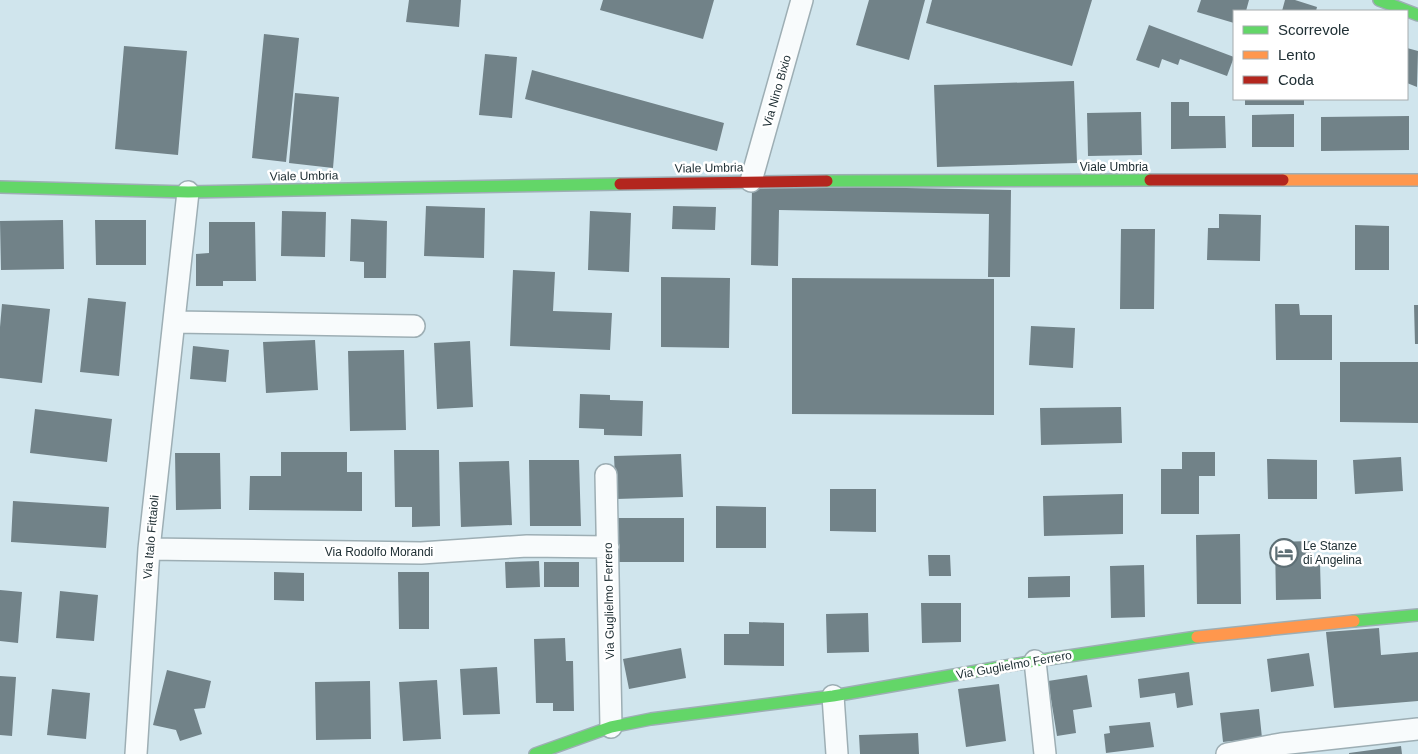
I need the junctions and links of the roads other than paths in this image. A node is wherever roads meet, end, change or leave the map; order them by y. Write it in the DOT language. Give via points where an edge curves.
graph roads {
  1 [pos="802,0"];
  2 [pos="1379,0"];
  3 [pos="1405,10"];
  4 [pos="1418,180"];
  5 [pos="751,181"];
  6 [pos="0,187"];
  7 [pos="188,192"];
  8 [pos="174,322"];
  9 [pos="414,326"];
  10 [pos="606,475"];
  11 [pos="608,547"];
  12 [pos="149,549"];
  13 [pos="1418,615"];
  14 [pos="1035,661"];
  15 [pos="834,696"];
  16 [pos="611,726"];
  17 [pos="1418,729"];
  18 [pos="136,754"];
  19 [pos="535,754"];
  20 [pos="837,754"];
  21 [pos="1045,754"];
  22 [pos="1227,754"];
  1 -- 5 [label="street, Via Nino Bixio"];
  2 -- 3 [label="street"];
  4 -- 5 [label="street, Viale Umbria"];
  5 -- 7 [label="street, Viale Umbria"];
  6 -- 7 [label="street, Viale Umbria"];
  7 -- 8 [label="street, Via Italo Fittaioli"];
  8 -- 9 [label="street"];
  8 -- 12 [label="street, Via Italo Fittaioli"];
  10 -- 11 [label="street, Via Guglielmo Ferrero"];
  11 -- 12 [label="street, Via Rodolfo Morandi" via="527,546 421,553"];
  11 -- 16 [label="street, Via Guglielmo Ferrero"];
  12 -- 18 [label="street, Via Italo Fittaioli"];
  13 -- 14 [label="street, Via Guglielmo Ferrero" via="1174,639"];
  14 -- 15 [label="street, Via Guglielmo Ferrero"];
  14 -- 21 [label="street"];
  15 -- 16 [label="street, Via Guglielmo Ferrero"];
  15 -- 20 [label="street"];
  16 -- 19 [label="street, Via Guglielmo Ferrero"];
  17 -- 22 [label="street" via="1281,744"];
}
